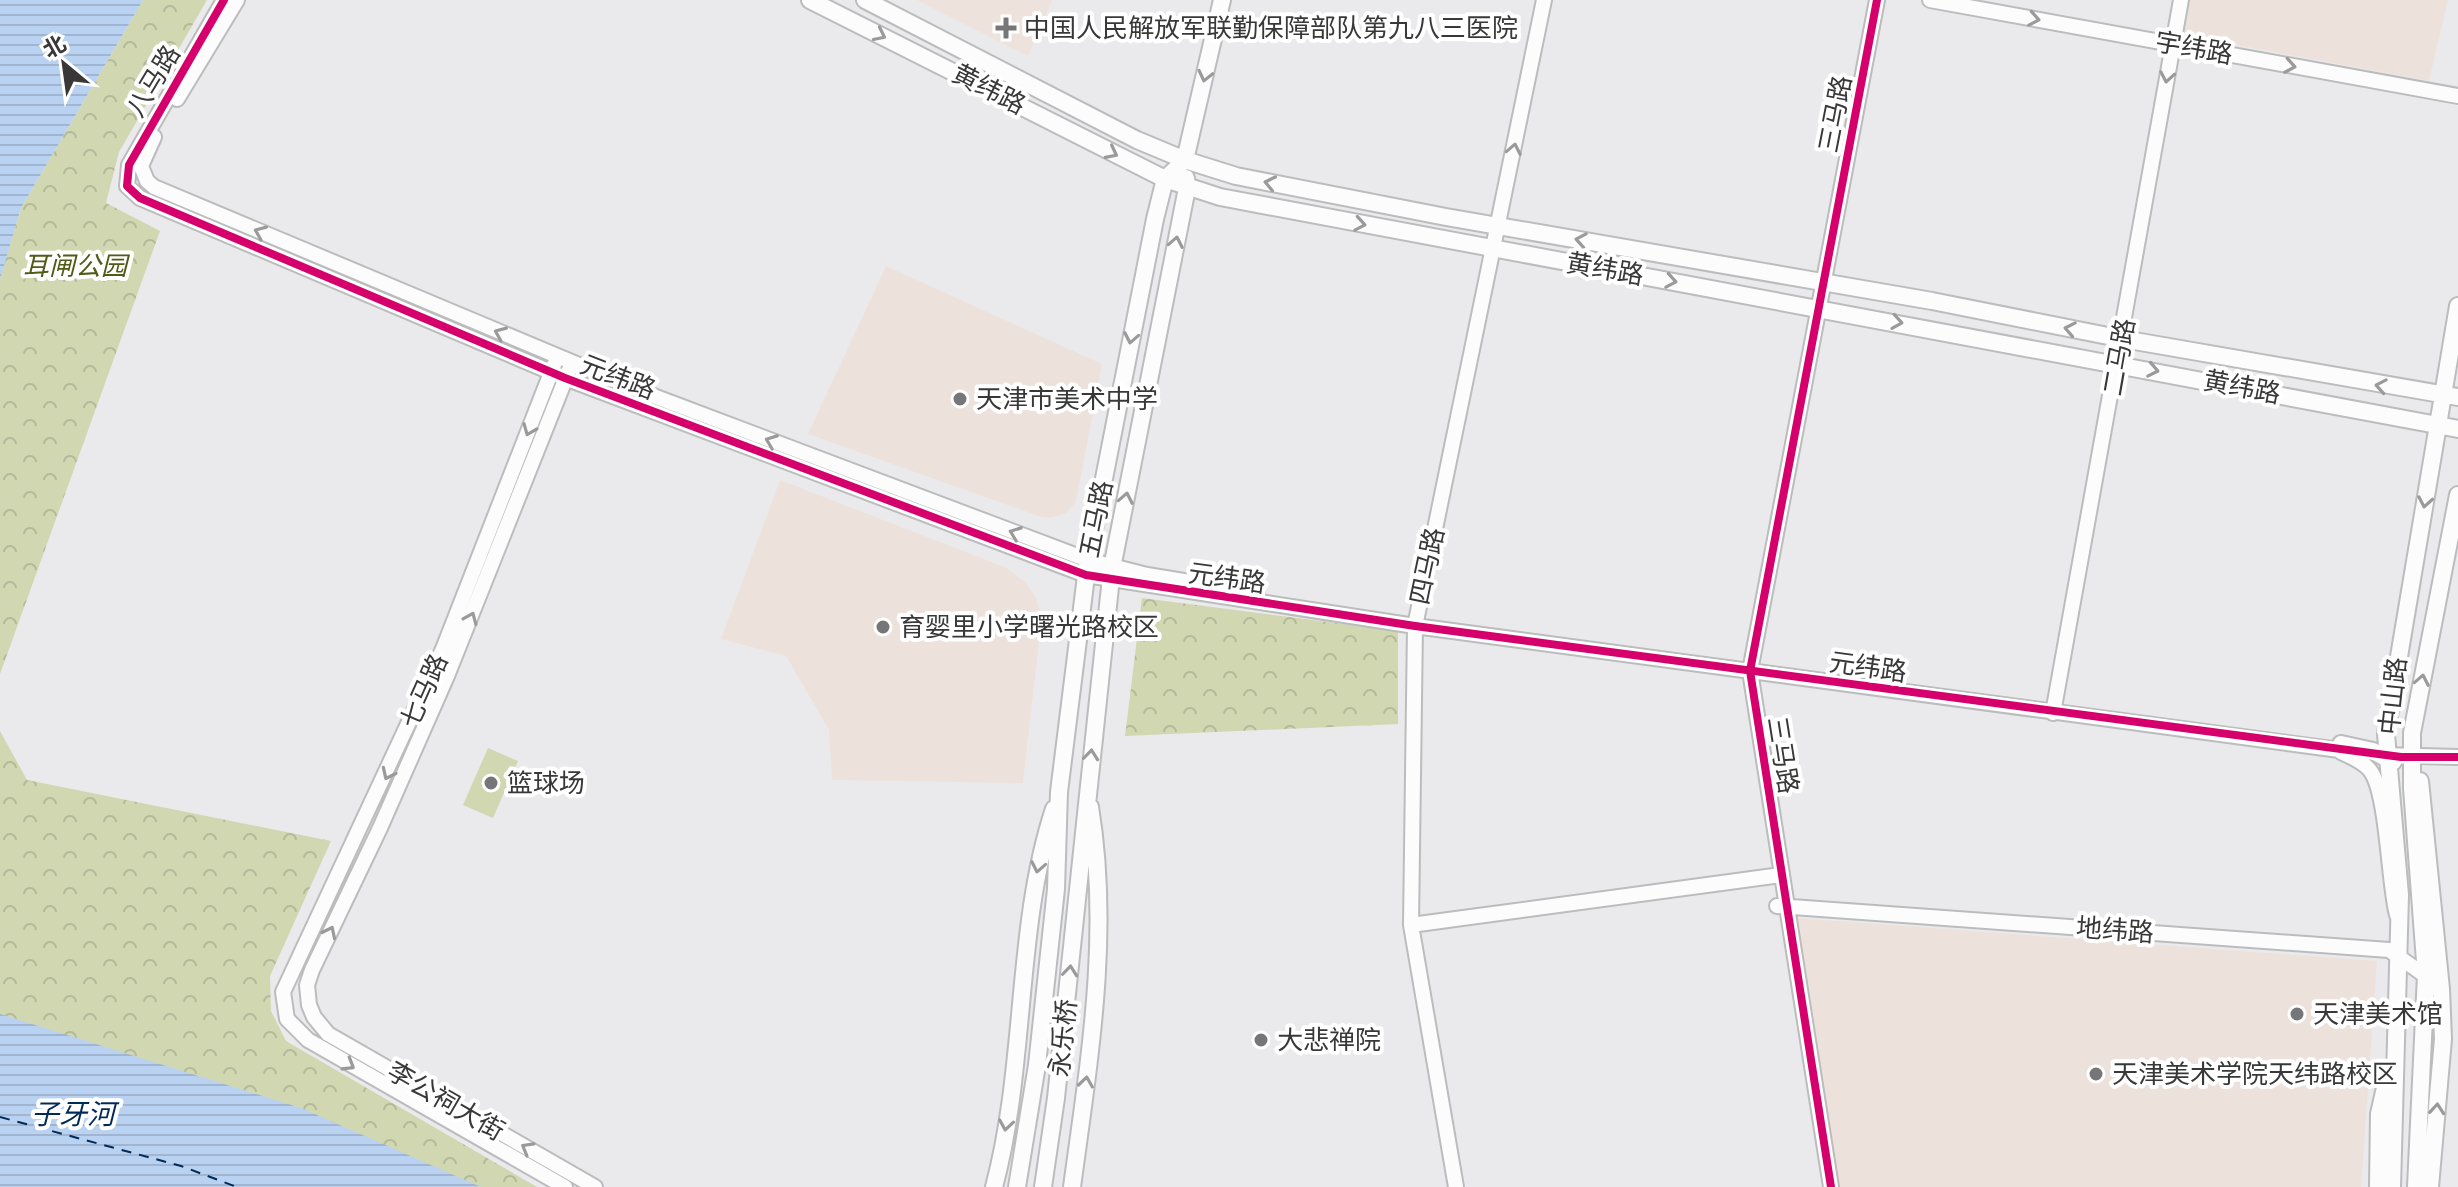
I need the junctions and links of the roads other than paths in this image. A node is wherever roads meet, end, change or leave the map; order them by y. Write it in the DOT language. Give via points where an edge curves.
graph roads {
  1 [pos="224,0"];
  2 [pos="237,0"];
  3 [pos="810,0"];
  4 [pos="865,0"];
  5 [pos="1222,0"];
  6 [pos="1544,0"];
  7 [pos="1877,0"];
  8 [pos="1930,0"];
  9 [pos="2181,0"];
  10 [pos="2173,44"];
  11 [pos="2458,96"];
  12 [pos="1185,160"];
  13 [pos="142,174"];
  14 [pos="1165,179"];
  15 [pos="127,186"];
  16 [pos="1187,188"];
  17 [pos="1498,225"];
  18 [pos="1494,249"];
  19 [pos="1823,283"];
  20 [pos="2458,306"];
  21 [pos="1816,308"];
  22 [pos="2123,339"];
  23 [pos="565,360"];
  24 [pos="2118,364"];
  25 [pos="558,375"];
  26 [pos="2451,396"];
  27 [pos="2438,425"];
  28 [pos="2458,429"];
  29 [pos="2458,495"];
  30 [pos="1087,567"];
  31 [pos="1112,574"];
  32 [pos="1416,622"];
  33 [pos="1749,666"];
  34 [pos="2054,710"];
  35 [pos="2339,747"];
  36 [pos="2412,753"];
  37 [pos="2387,754"];
  38 [pos="2458,754"];
  39 [pos="2412,788"];
  40 [pos="1059,792"];
  41 [pos="1088,794"];
  42 [pos="1777,876"];
  43 [pos="1078,888"];
  44 [pos="1056,889"];
  45 [pos="1782,906"];
  46 [pos="1411,925"];
  47 [pos="2400,927"];
  48 [pos="2400,955"];
  49 [pos="2426,975"];
  50 [pos="2441,989"];
  51 [pos="309,1005"];
  52 [pos="287,1019"];
  53 [pos="2396,1046"];
  54 [pos="565,1187"];
  55 [pos="595,1187"];
  56 [pos="994,1187"];
  57 [pos="1017,1187"];
  58 [pos="1043,1187"];
  59 [pos="1072,1187"];
  60 [pos="1456,1187"];
  61 [pos="1821,1187"];
  62 [pos="1831,1187"];
  63 [pos="2378,1187"];
  64 [pos="2392,1187"];
  65 [pos="2416,1187"];
  66 [pos="2430,1187"];
  1 -- 15 [label="street, 八马路" via="134,153"];
  2 -- 13 [label="street, 八马路" via="148,147"];
  3 -- 14 [label="main road, 黄纬路, one-way"];
  4 -- 12 [label="main road, 黄纬路"];
  5 -- 12 [label="main road, 五马路, one-way"];
  17 -- 6 [label="street, 四马路, one-way"];
  7 -- 19 [label="street, 三马路"];
  8 -- 10 [label="street, 宇纬路, one-way"];
  9 -- 10 [label="street, 二马路"];
  10 -- 11 [label="street, 宇纬路, one-way"];
  10 -- 22 [label="street, 二马路, one-way"];
  12 -- 14 [label="main road"];
  12 -- 16 [label="main road, 五马路"];
  17 -- 12 [label="main road, 黄纬路, one-way" via="1251,179"];
  23 -- 13 [label="street, 元纬路, one-way" via="154,187"];
  14 -- 16 [label="main road, 黄纬路"];
  14 -- 30 [label="main road, 五马路, one-way"];
  15 -- 25 [label="street, 元纬路" via="150,204"];
  16 -- 18 [label="main road, 黄纬路, one-way"];
  31 -- 16 [label="main road, 五马路, one-way"];
  17 -- 18 [label="street, 四马路"];
  19 -- 17 [label="main road, 黄纬路, one-way"];
  18 -- 21 [label="main road, 黄纬路, one-way"];
  18 -- 32 [label="street, 四马路"];
  19 -- 21 [label="street, 三马路"];
  22 -- 19 [label="main road, 黄纬路, one-way"];
  20 -- 26 [label="main road, 中山路"];
  21 -- 24 [label="main road, 黄纬路, one-way"];
  21 -- 33 [label="street, 三马路"];
  21 -- 33 [label="street, 三马路" via="1748,645"];
  22 -- 24 [label="street, 二马路"];
  26 -- 22 [label="main road, 黄纬路, one-way"];
  23 -- 25 [label="street, 七马路"];
  30 -- 23 [label="street, 元纬路, one-way"];
  24 -- 27 [label="main road, 黄纬路, one-way"];
  24 -- 34 [label="street, 二马路"];
  25 -- 30 [label="street, 元纬路"];
  51 -- 25 [label="street, 七马路, one-way" via="312,970 447,676"];
  25 -- 52 [label="street, 七马路, one-way" via="443,649 283,992"];
  26 -- 27 [label="main road, 中山路"];
  27 -- 28 [label="main road, 黄纬路"];
  27 -- 37 [label="main road, 中山路, one-way" via="2393,677"];
  36 -- 29 [label="main road, 中山路, one-way" via="2413,721"];
  30 -- 31 [label="street, 元纬路"];
  30 -- 40 [label="main road, 五马路"];
  31 -- 32 [label="street, 元纬路"];
  41 -- 31 [label="main road, 五马路, one-way"];
  32 -- 33 [label="street, 元纬路"];
  32 -- 46 [label="street, 四马路"];
  33 -- 34 [label="street, 元纬路"];
  33 -- 34 [label="street, 元纬路" via="1770,674"];
  33 -- 42 [label="street, 三马路"];
  34 -- 35 [label="street, 元纬路"];
  35 -- 37 [label="main road"];
  35 -- 47 [label="street" via="2369,768 2380,788 2388,873"];
  36 -- 37 [label="street"];
  36 -- 38 [label="street"];
  36 -- 39 [label="main road, 中山路"];
  36 -- 50 [label="main road" via="2425,805"];
  37 -- 39 [label="main road" via="2404,770"];
  37 -- 47 [label="main road, 中山路"];
  39 -- 49 [label="main road, 中山路"];
  40 -- 44 [label="main road, 五马路"];
  40 -- 56 [label="main road, one-way" via="1035,884 1022,1026"];
  41 -- 43 [label="main road, 五马路"];
  59 -- 41 [label="main road, one-way" via="1093,1028 1098,939 1099,871"];
  42 -- 45 [label="street, 三马路"];
  42 -- 46 [label="street"];
  58 -- 43 [label="main road, 永乐桥, one-way"];
  44 -- 57 [label="main road, 永乐桥"];
  45 -- 48 [label="street, 地纬路" via="2389,950"];
  45 -- 61 [label="street, 三马路"];
  45 -- 62 [label="street, 三马路"];
  46 -- 60 [label="street, 四马路"];
  47 -- 48 [label="main road, 中山路"];
  48 -- 49 [label="street, 地纬路"];
  48 -- 53 [label="main road, 中山路"];
  49 -- 50 [label="street, 地纬路"];
  49 -- 65 [label="main road, 中山路"];
  66 -- 50 [label="main road, one-way" via="2443,1039"];
  55 -- 51 [label="street, 李公祠大街, one-way" via="328,1034"];
  52 -- 54 [label="street, 李公祠大街, one-way" via="308,1040"];
  53 -- 63 [label="main road" via="2379,1114"];
  53 -- 64 [label="main road, 中山路"];
}
